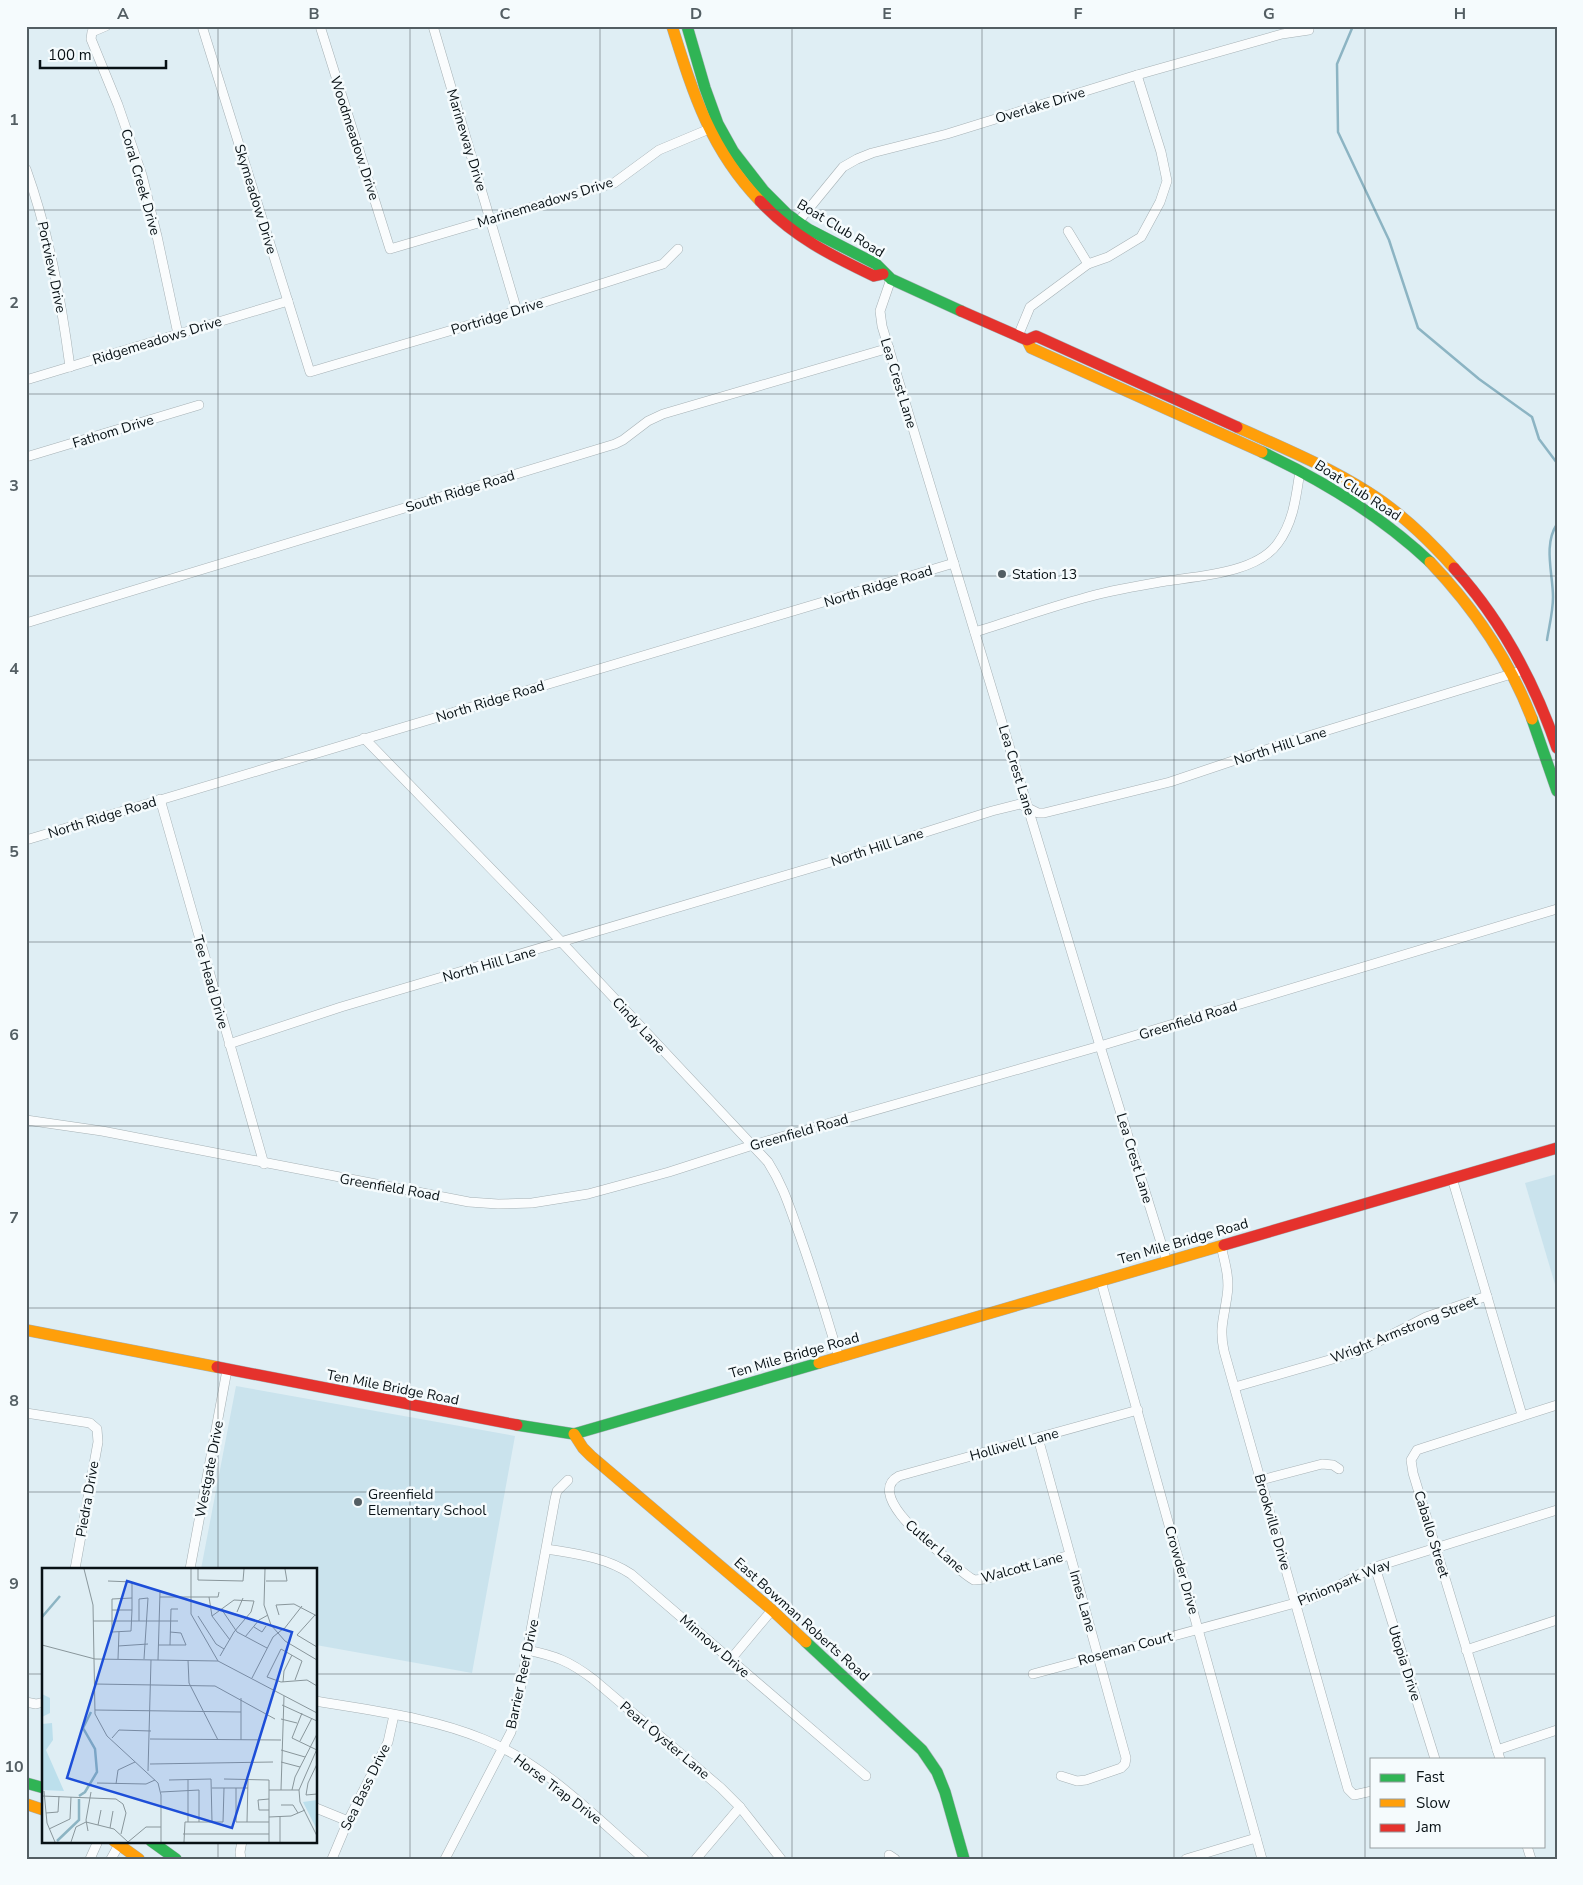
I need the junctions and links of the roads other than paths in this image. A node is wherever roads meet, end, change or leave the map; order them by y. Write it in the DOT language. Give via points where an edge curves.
graph roads {
  1 [pos="106,26"];
  2 [pos="202,26"];
  3 [pos="320,26"];
  4 [pos="433,26"];
  5 [pos="672,26"];
  6 [pos="687,26"];
  7 [pos="1309,30"];
  8 [pos="1137,75"];
  9 [pos="714,127"];
  10 [pos="26,168"];
  11 [pos="491,220"];
  12 [pos="798,222"];
  13 [pos="1068,231"];
  14 [pos="390,249"];
  15 [pos="678,250"];
  16 [pos="1088,264"];
  17 [pos="887,277"];
  18 [pos="288,301"];
  19 [pos="517,311"];
  20 [pos="178,334"];
  21 [pos="1023,338"];
  22 [pos="889,348"];
  23 [pos="70,367"];
  24 [pos="310,372"];
  25 [pos="26,380"];
  26 [pos="199,405"];
  27 [pos="26,457"];
  28 [pos="1300,471"];
  29 [pos="954,563"];
  30 [pos="26,623"];
  31 [pos="975,632"];
  32 [pos="1526,669"];
  33 [pos="1512,674"];
  34 [pos="364,738"];
  35 [pos="1557,748"];
  36 [pos="1557,791"];
  37 [pos="160,799"];
  38 [pos="1028,808"];
  39 [pos="26,840"];
  40 [pos="1557,908"];
  41 [pos="562,943"];
  42 [pos="229,1044"];
  43 [pos="1100,1046"];
  44 [pos="26,1120"];
  45 [pos="753,1145"];
  46 [pos="1557,1148"];
  47 [pos="264,1164"];
  48 [pos="1452,1178"];
  49 [pos="1221,1246"];
  50 [pos="1167,1262"];
  51 [pos="1101,1281"];
  52 [pos="1487,1296"];
  53 [pos="26,1330"];
  54 [pos="839,1358"];
  55 [pos="227,1370"];
  56 [pos="1234,1387"];
  57 [pos="1557,1405"];
  58 [pos="1138,1410"];
  59 [pos="26,1413"];
  60 [pos="1522,1415"];
  61 [pos="574,1434"];
  62 [pos="1038,1438"];
  63 [pos="1339,1469"];
  64 [pos="568,1480"];
  65 [pos="1261,1480"];
  66 [pos="892,1482"];
  67 [pos="1557,1510"];
  68 [pos="1437,1548"];
  69 [pos="547,1549"];
  70 [pos="1070,1555"];
  71 [pos="1375,1567"];
  72 [pos="75,1568"];
  73 [pos="190,1568"];
  74 [pos="974,1580"];
  75 [pos="1296,1603"];
  76 [pos="772,1610"];
  77 [pos="1246,1616"];
  78 [pos="1557,1620"];
  79 [pos="1199,1628"];
  80 [pos="527,1650"];
  81 [pos="1466,1650"];
  82 [pos="1098,1656"];
  83 [pos="731,1659"];
  84 [pos="1033,1674"];
  85 [pos="318,1701"];
  86 [pos="26,1702"];
  87 [pos="42,1702"];
  88 [pos="394,1715"];
  89 [pos="1557,1730"];
  90 [pos="503,1748"];
  91 [pos="1499,1754"];
  92 [pos="1435,1758"];
  93 [pos="866,1776"];
  94 [pos="1061,1776"];
  95 [pos="26,1783"];
  96 [pos="42,1787"];
  97 [pos="1370,1791"];
  98 [pos="26,1804"];
  99 [pos="740,1807"];
  100 [pos="42,1809"];
  101 [pos="318,1809"];
  102 [pos="348,1821"];
  103 [pos="1256,1838"];
  104 [pos="98,1842"];
  105 [pos="118,1842"];
  106 [pos="152,1842"];
  107 [pos="242,1842"];
  108 [pos="90,1859"];
  109 [pos="111,1859"];
  110 [pos="139,1859"];
  111 [pos="176,1859"];
  112 [pos="241,1859"];
  113 [pos="332,1859"];
  114 [pos="445,1859"];
  115 [pos="644,1859"];
  116 [pos="696,1859"];
  117 [pos="781,1859"];
  118 [pos="964,1859"];
  119 [pos="1186,1859"];
  120 [pos="1262,1859"];
  1 -- 20 [label="street, Coral Creek Drive" via="91,34 142,175"];
  2 -- 18 [label="street, Skymeadow Drive"];
  3 -- 14 [label="street, Woodmeadow Drive"];
  4 -- 11 [label="street, Marineway Drive"];
  5 -- 9 [label="main road, Boat Club Road" via="699,107"];
  6 -- 9 [label="main road, Boat Club Road"];
  7 -- 8 [label="street, Overlake Drive" via="1282,34"];
  8 -- 12 [label="street, Overlake Drive" via="858,159 843,167"];
  8 -- 16 [label="street" via="1167,181 1141,237 1108,257"];
  9 -- 11 [label="street, Marinemeadows Drive" via="660,150 614,183"];
  9 -- 12 [label="main road, Boat Club Road" via="765,192"];
  9 -- 17 [label="main road, Boat Club Road" via="728,162 765,207 812,244 874,276"];
  10 -- 23 [label="street, Portview Drive" via="56,276"];
  11 -- 14 [label="street, Marinemeadows Drive"];
  11 -- 19 [label="street, Marineway Drive"];
  12 -- 17 [label="main road, Boat Club Road" via="877,264"];
  13 -- 16 [label="street"];
  15 -- 19 [label="street, Portridge Drive" via="663,264"];
  16 -- 21 [label="street" via="1030,307"];
  17 -- 21 [label="main road, Boat Club Road"];
  17 -- 22 [label="street, Lea Crest Lane" via="880,311"];
  18 -- 20 [label="street, Ridgemeadows Drive"];
  18 -- 24 [label="street, Skymeadow Drive"];
  19 -- 24 [label="street, Portridge Drive"];
  20 -- 23 [label="street, Ridgemeadows Drive"];
  21 -- 28 [label="main road, Boat Club Road" via="1031,348"];
  21 -- 32 [label="main road, Boat Club Road" via="1036,336 1192,406 1341,476 1383,502 1431,544 1468,584 1504,632"];
  22 -- 29 [label="street, Lea Crest Lane"];
  22 -- 30 [label="street, South Ridge Road" via="664,414 614,444"];
  23 -- 25 [label="street, Ridgemeadows Drive"];
  26 -- 27 [label="street, Fathom Drive"];
  28 -- 31 [label="street" via="1293,514 1278,543 1256,560 1209,576 1083,598"];
  28 -- 33 [label="main road, Boat Club Road" via="1366,509 1405,538 1464,600"];
  29 -- 31 [label="street, Lea Crest Lane"];
  29 -- 34 [label="street, North Ridge Road"];
  31 -- 38 [label="street, Lea Crest Lane"];
  32 -- 33 [label="street, North Hill Lane"];
  32 -- 35 [label="main road, Boat Club Road"];
  33 -- 36 [label="main road, Boat Club Road" via="1527,706"];
  33 -- 38 [label="street, North Hill Lane" via="1170,782 1044,813"];
  34 -- 37 [label="street, North Ridge Road"];
  34 -- 41 [label="street, Cindy Lane"];
  37 -- 39 [label="street, North Ridge Road"];
  37 -- 42 [label="street, Tee Head Drive"];
  38 -- 41 [label="street, North Hill Lane" via="1020,804 992,811"];
  38 -- 43 [label="street, Lea Crest Lane"];
  40 -- 43 [label="street, Greenfield Road"];
  41 -- 42 [label="street, North Hill Lane" via="341,1007"];
  41 -- 45 [label="street, Cindy Lane"];
  42 -- 47 [label="street, Tee Head Drive"];
  43 -- 45 [label="street, Greenfield Road"];
  43 -- 50 [label="street, Lea Crest Lane"];
  44 -- 47 [label="street, Greenfield Road"];
  45 -- 47 [label="street, Greenfield Road" via="588,1194 532,1203 469,1202"];
  45 -- 54 [label="street, Cindy Lane" via="768,1162 789,1201"];
  46 -- 48 [label="main road, Ten Mile Bridge Road"];
  48 -- 49 [label="main road, Ten Mile Bridge Road"];
  48 -- 52 [label="street"];
  49 -- 50 [label="main road, Ten Mile Bridge Road"];
  49 -- 56 [label="street, Brookville Drive" via="1228,1281 1221,1328"];
  50 -- 51 [label="main road, Ten Mile Bridge Road"];
  51 -- 54 [label="main road, Ten Mile Bridge Road"];
  51 -- 58 [label="street, Crowder Drive"];
  52 -- 56 [label="street, Wright Armstrong Street" via="1426,1317 1350,1354"];
  52 -- 60 [label="street"];
  53 -- 55 [label="main road, Ten Mile Bridge Road"];
  54 -- 61 [label="main road, Ten Mile Bridge Road"];
  55 -- 61 [label="main road, Ten Mile Bridge Road"];
  55 -- 73 [label="street, Westgate Drive"];
  56 -- 65 [label="street, Brookville Drive"];
  57 -- 60 [label="street, Caballo Street"];
  58 -- 62 [label="street, Holliwell Lane"];
  58 -- 79 [label="street, Crowder Drive"];
  59 -- 72 [label="street, Piedra Drive" via="90,1423 97,1429 98,1442"];
  60 -- 68 [label="street, Caballo Street" via="1417,1450 1412,1456 1413,1473"];
  61 -- 76 [label="main road, East Bowman Roberts Road" via="591,1456"];
  62 -- 66 [label="street, Holliwell Lane" via="899,1476"];
  62 -- 70 [label="street, Imes Lane"];
  63 -- 65 [label="street" via="1322,1464"];
  64 -- 69 [label="street, Barrier Reef Drive" via="557,1492"];
  65 -- 75 [label="street, Brookville Drive"];
  66 -- 74 [label="street, Cutler Lane" via="890,1492 900,1514 917,1533"];
  67 -- 68 [label="street, Pinionpark Way"];
  68 -- 71 [label="street, Pinionpark Way"];
  68 -- 81 [label="street, Caballo Street"];
  69 -- 80 [label="street, Barrier Reef Drive"];
  69 -- 83 [label="street, Minnow Drive" via="591,1556 620,1567"];
  70 -- 74 [label="street, Walcott Lane"];
  70 -- 82 [label="street, Imes Lane"];
  71 -- 75 [label="street, Pinionpark Way" via="1326,1593"];
  71 -- 92 [label="street, Utopia Drive"];
  75 -- 77 [label="street, Pinionpark Way"];
  75 -- 97 [label="street, Brookville Drive" via="1348,1789 1354,1794"];
  76 -- 83 [label="street"];
  76 -- 118 [label="main road, East Bowman Roberts Road" via="922,1750 945,1792"];
  77 -- 79 [label="street, Roseman Court"];
  78 -- 81 [label="street"];
  79 -- 82 [label="street, Roseman Court"];
  79 -- 103 [label="street, Crowder Drive"];
  80 -- 90 [label="street, Barrier Reef Drive" via="516,1712"];
  80 -- 99 [label="street, Pearl Oyster Lane" via="562,1658 587,1674"];
  81 -- 91 [label="street, Caballo Street"];
  82 -- 84 [label="street, Roseman Court"];
  82 -- 94 [label="street, Imes Lane" via="1125,1764 1114,1772 1086,1780"];
  83 -- 93 [label="street, Minnow Drive"];
  85 -- 88 [label="street, Horse Trap Drive"];
  86 -- 87 [label="street"];
  88 -- 90 [label="street, Horse Trap Drive" via="440,1725"];
  88 -- 102 [label="street, Sea Bass Drive" via="388,1742"];
  89 -- 91 [label="street"];
  90 -- 114 [label="street, Barrier Reef Drive"];
  90 -- 115 [label="street, Horse Trap Drive" via="556,1784"];
  95 -- 96 [label="main road"];
  98 -- 100 [label="main road"];
  99 -- 116 [label="street"];
  99 -- 117 [label="street, Pearl Oyster Lane"];
  101 -- 102 [label="street"];
  102 -- 113 [label="street, Sea Bass Drive"];
  103 -- 119 [label="street"];
  103 -- 120 [label="street, Crowder Drive"];
  104 -- 108 [label="street"];
  105 -- 109 [label="street"];
  105 -- 110 [label="main road"];
  106 -- 111 [label="main road"];
  107 -- 112 [label="street"];
}
